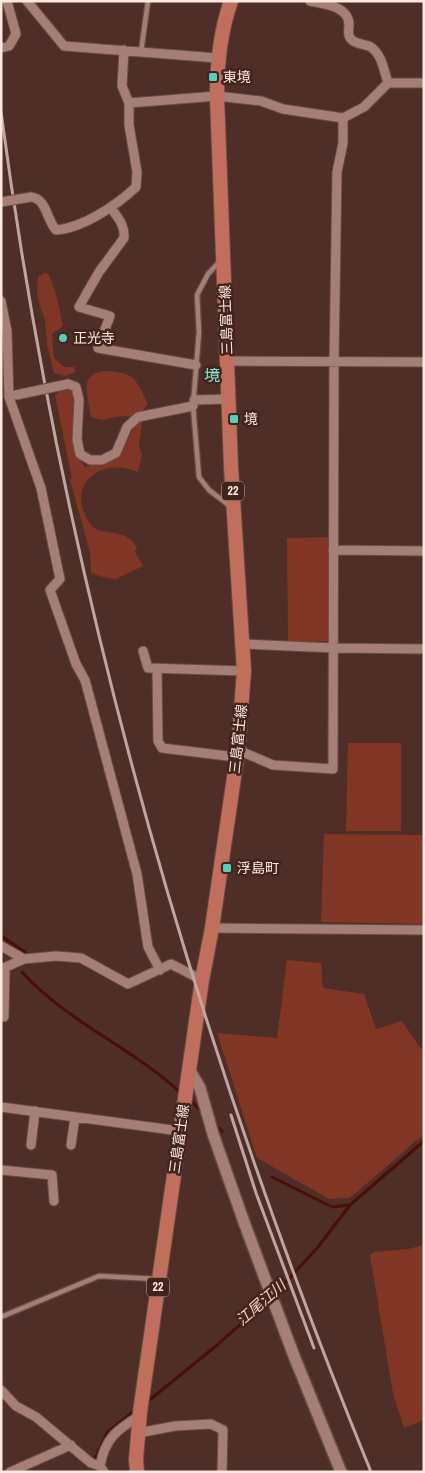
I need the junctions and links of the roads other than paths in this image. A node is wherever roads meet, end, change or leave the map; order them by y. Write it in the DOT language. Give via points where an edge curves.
graph roads {
  1 [pos="7,1"];
  2 [pos="27,1"];
  3 [pos="148,1"];
  4 [pos="231,1"];
  5 [pos="310,1"];
  6 [pos="5,47"];
  7 [pos="124,50"];
  8 [pos="141,52"];
  9 [pos="218,58"];
  10 [pos="388,83"];
  11 [pos="424,84"];
  12 [pos="217,96"];
  13 [pos="129,103"];
  14 [pos="343,118"];
  15 [pos="1,202"];
  16 [pos="111,208"];
  17 [pos="223,257"];
  18 [pos="1,301"];
  19 [pos="227,361"];
  20 [pos="334,362"];
  21 [pos="424,362"];
  22 [pos="196,365"];
  23 [pos="9,397"];
  24 [pos="228,399"];
  25 [pos="194,403"];
  26 [pos="234,510"];
  27 [pos="333,550"];
  28 [pos="424,551"];
  29 [pos="243,644"];
  30 [pos="334,648"];
  31 [pos="424,649"];
  32 [pos="143,651"];
  33 [pos="157,669"];
  34 [pos="244,671"];
  35 [pos="237,753"];
  36 [pos="212,928"];
  37 [pos="424,930"];
  38 [pos="1,946"];
  39 [pos="24,960"];
  40 [pos="3,969"];
  41 [pos="160,970"];
  42 [pos="202,980"];
  43 [pos="4,1017"];
  44 [pos="189,1069"];
  45 [pos="1,1107"];
  46 [pos="35,1111"];
  47 [pos="75,1117"];
  48 [pos="180,1131"];
  49 [pos="31,1145"];
  50 [pos="71,1145"];
  51 [pos="1,1170"];
  52 [pos="54,1201"];
  53 [pos="159,1280"];
  54 [pos="1,1317"];
  55 [pos="1,1390"];
  56 [pos="139,1416"];
  57 [pos="138,1432"];
  58 [pos="71,1446"];
  59 [pos="102,1469"];
  60 [pos="10,1472"];
  61 [pos="137,1472"];
  62 [pos="222,1472"];
  63 [pos="342,1472"];
  1 -- 6 [label="street" via="16,34"];
  2 -- 7 [label="street" via="64,46"];
  3 -- 8 [label="lane"];
  4 -- 9 [label="main road, 三島富士線 / 22"];
  5 -- 10 [label="street" via="345,12 349,22 348,35 352,41 371,47 380,58"];
  7 -- 8 [label="street"];
  7 -- 13 [label="street" via="122,86"];
  8 -- 9 [label="street"];
  9 -- 12 [label="main road, 三島富士線 / 22"];
  10 -- 11 [label="street"];
  10 -- 14 [label="street" via="364,107"];
  12 -- 13 [label="street"];
  12 -- 14 [label="street" via="261,101 283,109"];
  12 -- 17 [label="main road, 三島富士線 / 22"];
  13 -- 16 [label="street" via="136,187"];
  14 -- 20 [label="street" via="343,143 337,172"];
  15 -- 16 [label="street, bridge" via="38,198 56,230 68,229"];
  16 -- 22 [label="street" via="122,224 124,238 79,307 110,316 98,348"];
  17 -- 19 [label="main road, 三島富士線 / 22"];
  17 -- 22 [label="lane" via="208,274 197,295 199,332"];
  18 -- 23 [label="street" via="7,331"];
  19 -- 20 [label="street"];
  19 -- 24 [label="main road, 三島富士線 / 22"];
  20 -- 21 [label="street"];
  20 -- 27 [label="street"];
  22 -- 25 [label="lane"];
  23 -- 25 [label="street, bridge" via="68,384 76,388 79,400 77,439 80,454 90,460 102,460 116,452 128,427 138,417"];
  23 -- 41 [label="street" via="41,488 60,579 50,590 76,664 85,680 137,874 148,947"];
  24 -- 25 [label="street"];
  24 -- 26 [label="main road, 三島富士線 / 22"];
  25 -- 26 [label="lane" via="199,477 209,490"];
  26 -- 29 [label="main road, 三島富士線 / 22"];
  27 -- 28 [label="street"];
  27 -- 30 [label="street"];
  29 -- 30 [label="street"];
  29 -- 34 [label="main road, 三島富士線 / 22"];
  30 -- 31 [label="street"];
  30 -- 35 [label="street" via="334,770 273,765"];
  32 -- 33 [label="street" via="148,668"];
  33 -- 34 [label="street"];
  33 -- 35 [label="street" via="158,740 162,748"];
  34 -- 35 [label="main road, 三島富士線 / 22"];
  35 -- 36 [label="main road, 三島富士線 / 22"];
  36 -- 37 [label="street"];
  36 -- 42 [label="main road, 三島富士線 / 22"];
  38 -- 39 [label="street"];
  39 -- 40 [label="street"];
  39 -- 41 [label="street" via="56,956 81,958 128,984"];
  40 -- 43 [label="street"];
  41 -- 42 [label="street" via="171,964"];
  42 -- 44 [label="main road, 三島富士線 / 22"];
  44 -- 48 [label="main road, 三島富士線 / 22"];
  44 -- 63 [label="street" via="200,1088 242,1216 294,1356"];
  45 -- 46 [label="street"];
  46 -- 47 [label="street"];
  46 -- 49 [label="street"];
  47 -- 48 [label="street"];
  47 -- 50 [label="street"];
  48 -- 53 [label="main road, 三島富士線 / 22"];
  51 -- 52 [label="street" via="52,1175"];
  53 -- 54 [label="lane" via="99,1276"];
  53 -- 56 [label="main road, 三島富士線 / 22"];
  55 -- 58 [label="street" via="16,1406 36,1417"];
  56 -- 57 [label="main road, 三島富士線 / 22"];
  56 -- 59 [label="street" via="110,1438 102,1458"];
  57 -- 61 [label="main road, 三島富士線 / 22"];
  57 -- 62 [label="street" via="212,1424 223,1430"];
  58 -- 59 [label="street"];
  58 -- 60 [label="street"];
}
